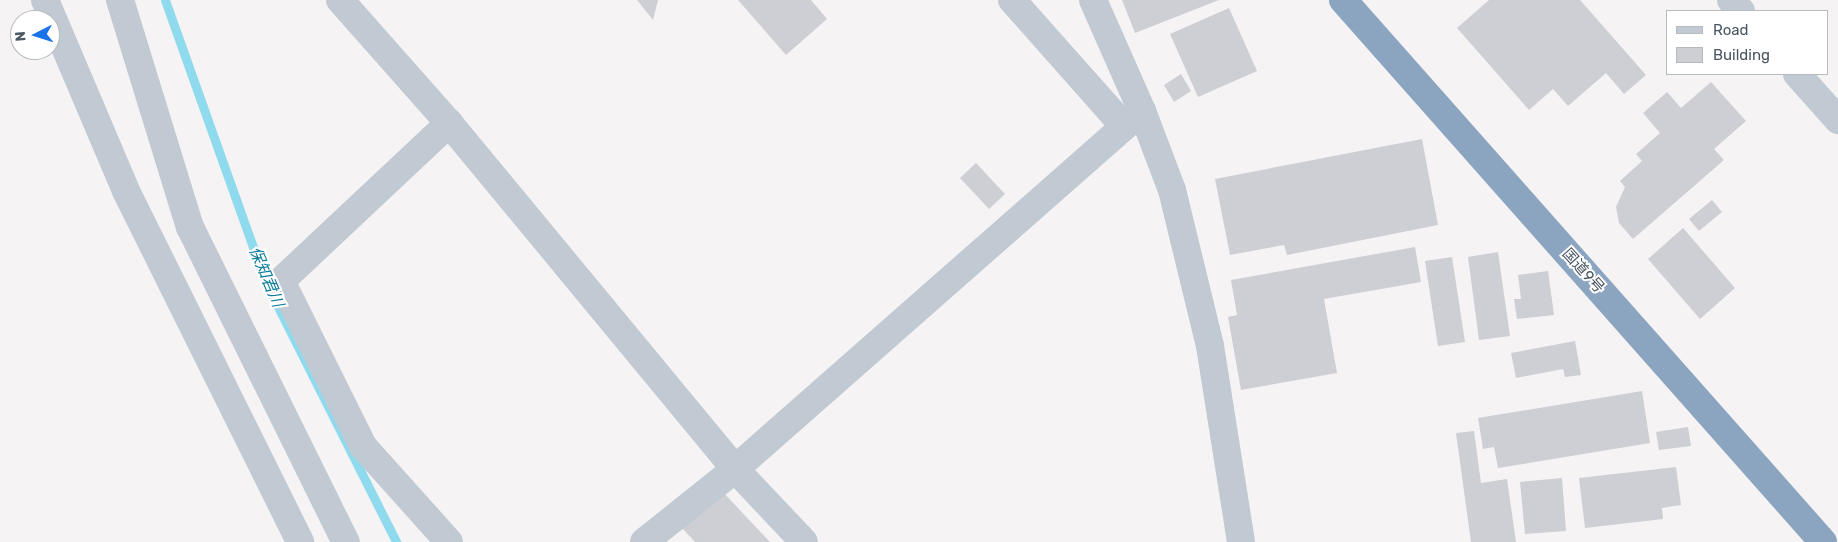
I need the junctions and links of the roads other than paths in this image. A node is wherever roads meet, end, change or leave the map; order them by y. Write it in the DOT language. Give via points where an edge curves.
graph roads {
  1 [pos="45,0"];
  2 [pos="340,0"];
  3 [pos="1012,0"];
  4 [pos="1093,0"];
  5 [pos="1343,0"];
  6 [pos="1731,0"];
  7 [pos="126,3"];
  8 [pos="1740,10"];
  9 [pos="1798,75"];
  10 [pos="1133,118"];
  11 [pos="1838,120"];
  12 [pos="449,123"];
  13 [pos="735,469"];
  14 [pos="300,542"];
  15 [pos="346,542"];
  16 [pos="448,542"];
  17 [pos="644,542"];
  18 [pos="804,542"];
  19 [pos="1241,542"];
  20 [pos="1823,542"];
  1 -- 14 [label="street" via="126,191"];
  2 -- 12 [label="street"];
  3 -- 10 [label="street"];
  4 -- 10 [label="street"];
  5 -- 20 [label="highway, 国道9号"];
  6 -- 8 [label="street"];
  7 -- 15 [label="street" via="190,227"];
  9 -- 11 [label="street"];
  10 -- 13 [label="street"];
  10 -- 19 [label="street" via="1172,190 1210,346"];
  12 -- 13 [label="street"];
  12 -- 16 [label="street" via="280,281 362,446"];
  13 -- 17 [label="street"];
  13 -- 18 [label="street"];
}
